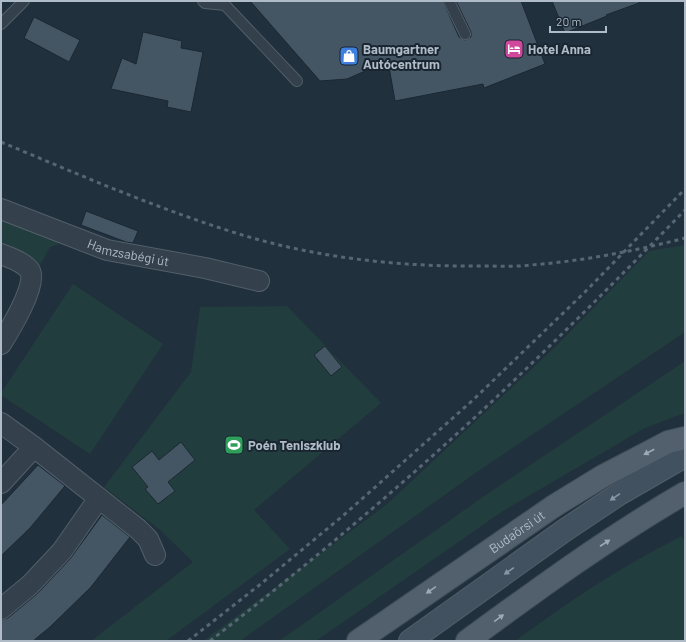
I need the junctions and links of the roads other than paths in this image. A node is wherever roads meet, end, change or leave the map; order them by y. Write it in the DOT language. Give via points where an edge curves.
graph roads {
  1 [pos="24,1"];
  2 [pos="202,1"];
  3 [pos="449,1"];
  4 [pos="1,24"];
  5 [pos="465,34"];
  6 [pos="297,81"];
  7 [pos="1,209"];
  8 [pos="1,254"];
  9 [pos="259,281"];
  10 [pos="1,344"];
  11 [pos="1,423"];
  12 [pos="685,438"];
  13 [pos="34,447"];
  14 [pos="685,456"];
  15 [pos="1,483"];
  16 [pos="685,493"];
  17 [pos="99,498"];
  18 [pos="155,555"];
  19 [pos="1,609"];
  20 [pos="358,641"];
  21 [pos="410,641"];
  22 [pos="467,641"];
  1 -- 4 [label="lane"];
  2 -- 6 [label="lane" via="225,5"];
  3 -- 5 [label="lane"];
  7 -- 9 [label="street, Hamzsabégi út" via="107,250"];
  8 -- 10 [label="street" via="18,261 30,270 32,279"];
  11 -- 13 [label="street"];
  12 -- 20 [label="main road, Budaörsi út, one-way" via="668,442 603,476 554,506"];
  13 -- 15 [label="street"];
  13 -- 17 [label="street"];
  14 -- 21 [label="main road, one-way" via="619,494 565,530"];
  22 -- 16 [label="main road, one-way" via="588,554"];
  17 -- 18 [label="street" via="148,539"];
  17 -- 19 [label="street" via="62,551 30,585"];
}
